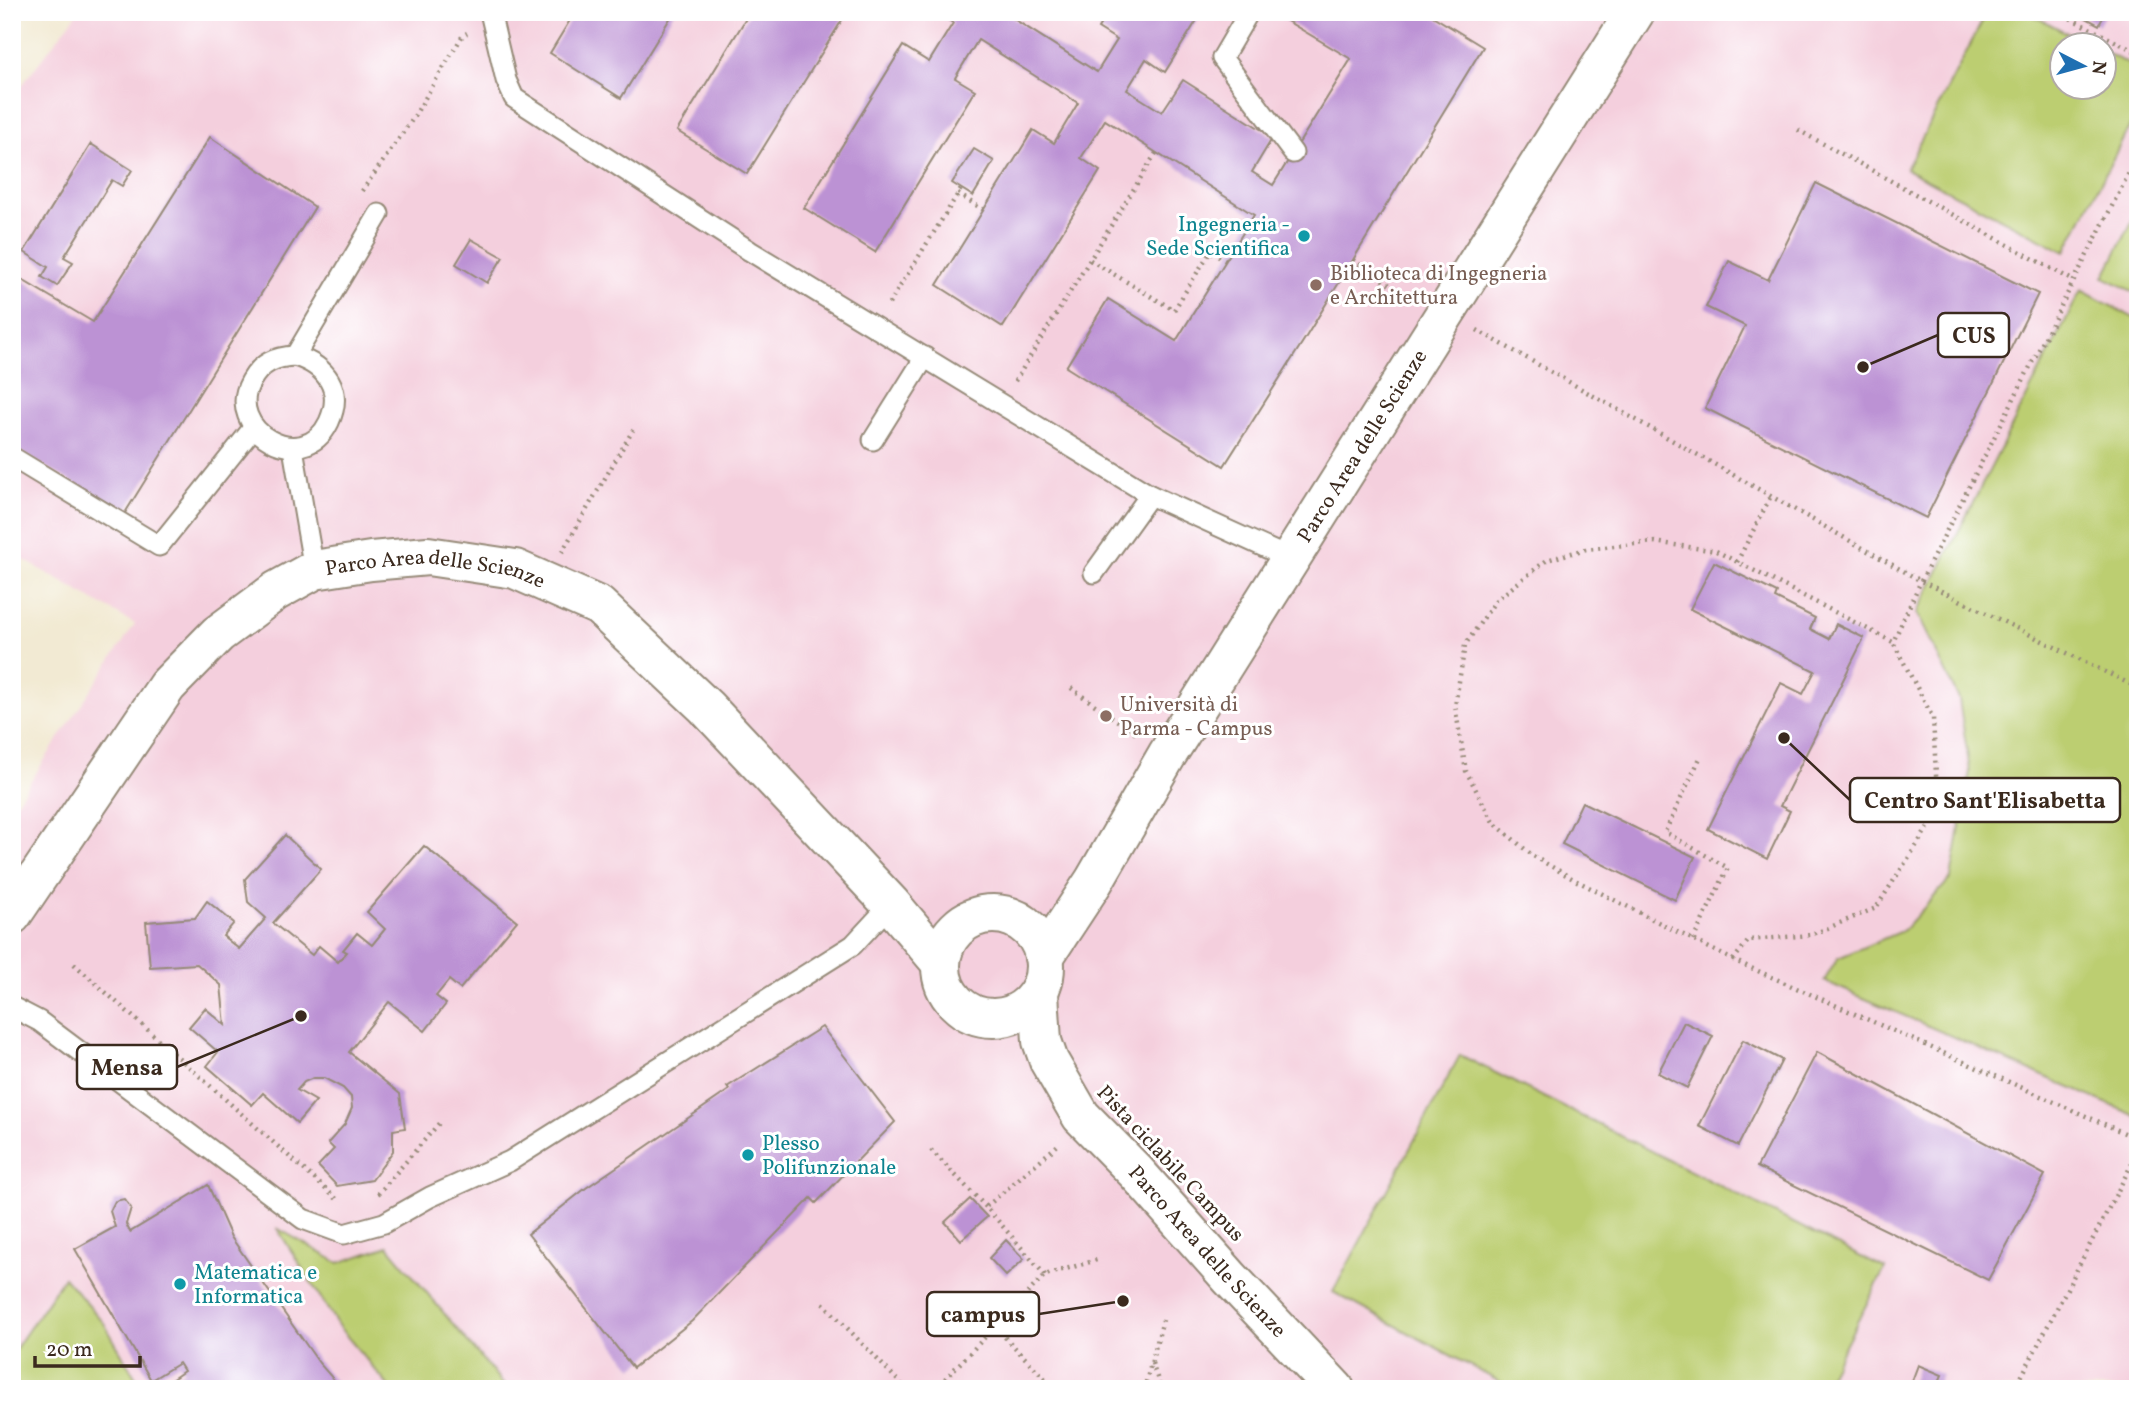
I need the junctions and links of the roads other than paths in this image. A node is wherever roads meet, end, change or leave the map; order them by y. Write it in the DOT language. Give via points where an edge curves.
graph roads {
  1 [pos="1249,12"];
  2 [pos="1635,12"];
  3 [pos="492,15"];
  4 [pos="1293,153"];
  5 [pos="379,214"];
  6 [pos="295,356"];
  7 [pos="925,357"];
  8 [pos="254,427"];
  9 [pos="873,440"];
  10 [pos="293,448"];
  11 [pos="12,457"];
  12 [pos="1150,495"];
  13 [pos="1291,559"];
  14 [pos="314,570"];
  15 [pos="1094,573"];
  16 [pos="1094,881"];
  17 [pos="891,904"];
  18 [pos="12,915"];
  19 [pos="1014,918"];
  20 [pos="966,922"];
  21 [pos="940,962"];
  22 [pos="1041,975"];
  23 [pos="12,1007"];
  24 [pos="1001,1017"];
  25 [pos="1083,1119"];
  26 [pos="1335,1389"];
  1 -- 4 [label="lane" via="1222,58"];
  2 -- 13 [label="street, Parco Area delle Scienze" via="1459,326"];
  3 -- 7 [label="lane" via="514,98 750,251"];
  5 -- 6 [label="lane"];
  6 -- 8 [label="lane" via="267,362 248,384 247,414"];
  6 -- 10 [label="lane" via="322,369 334,396 328,425 306,444"];
  7 -- 9 [label="lane"];
  7 -- 12 [label="lane"];
  8 -- 10 [label="lane" via="272,442"];
  8 -- 11 [label="lane" via="159,546"];
  10 -- 14 [label="lane"];
  12 -- 13 [label="lane"];
  12 -- 15 [label="lane"];
  13 -- 16 [label="street, Parco Area delle Scienze"];
  14 -- 17 [label="street, Parco Area delle Scienze" via="428,556 515,569 600,606 706,707"];
  14 -- 18 [label="street, Parco Area delle Scienze" via="276,591 218,634 167,686"];
  16 -- 19 [label="street"];
  16 -- 22 [label="street, Parco Area delle Scienze"];
  17 -- 20 [label="street"];
  17 -- 21 [label="street, Parco Area delle Scienze"];
  17 -- 23 [label="lane" via="853,945 510,1161 384,1223 344,1234 303,1219 39,1021"];
  19 -- 20 [label="street" via="981,915"];
  19 -- 22 [label="street" via="1039,941"];
  20 -- 21 [label="street" via="952,934"];
  21 -- 24 [label="street" via="948,992 958,1004 970,1013"];
  22 -- 24 [label="street" via="1016,1013"];
  22 -- 25 [label="street, Parco Area delle Scienze" via="1042,1041"];
  24 -- 25 [label="street, Parco Area delle Scienze" via="1045,1088"];
  25 -- 26 [label="street, Parco Area delle Scienze"];
}
